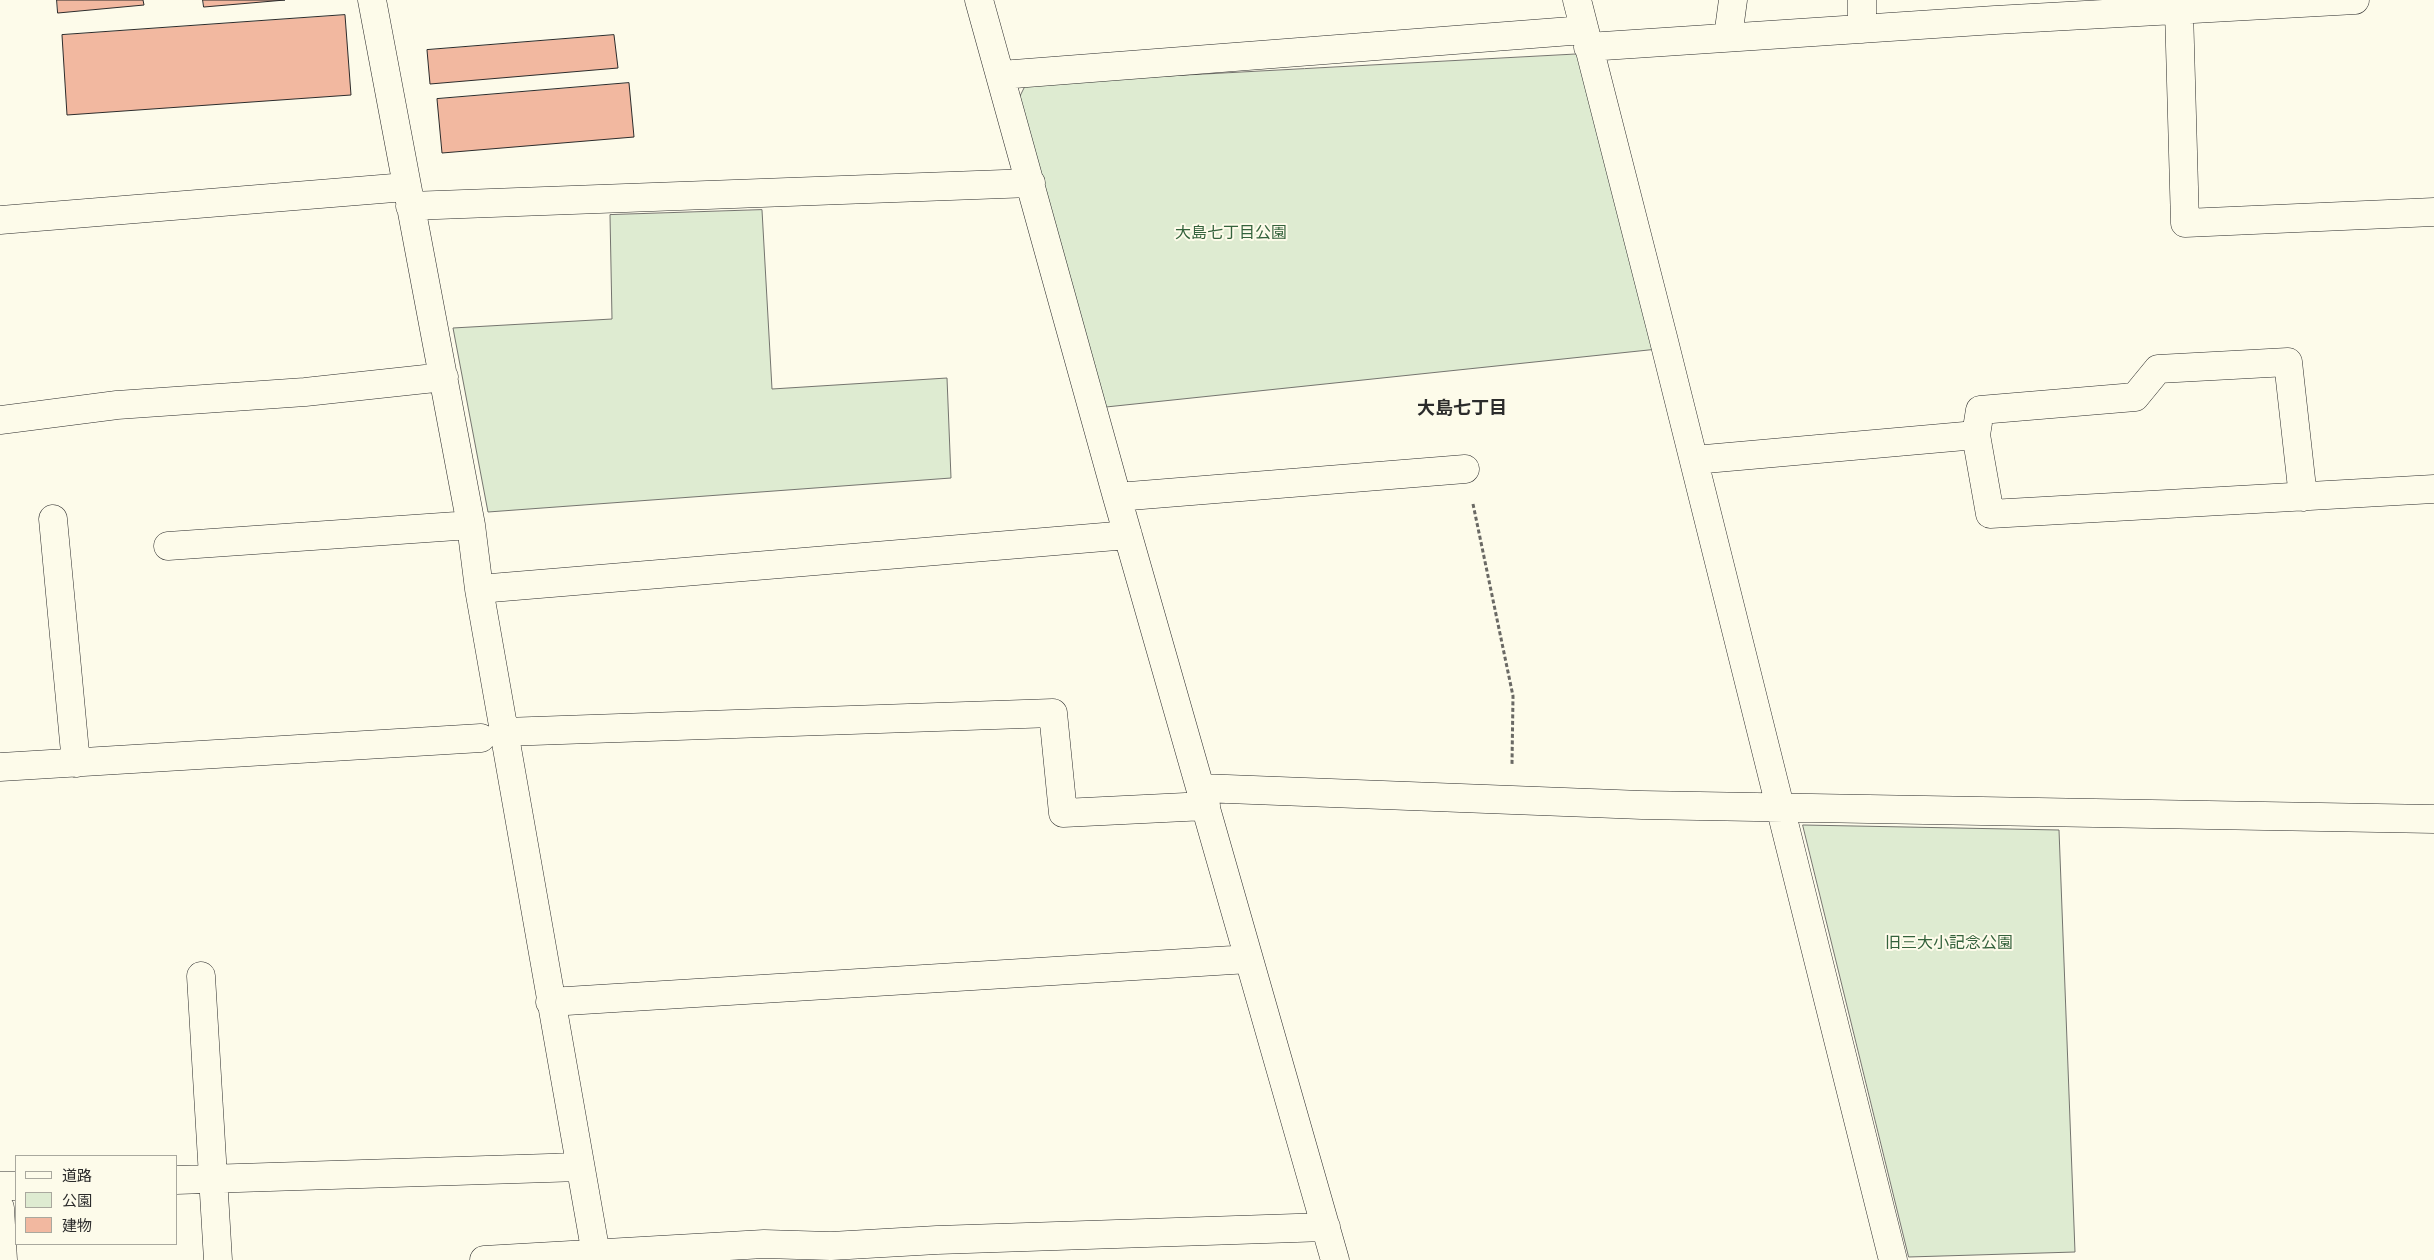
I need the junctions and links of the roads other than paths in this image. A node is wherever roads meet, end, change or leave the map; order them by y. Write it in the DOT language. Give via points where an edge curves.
graph roads {
  1 [pos="372,0"];
  2 [pos="979,0"];
  3 [pos="1576,0"];
  4 [pos="1733,0"];
  5 [pos="1862,0"];
  6 [pos="2356,0"];
  7 [pos="2263,3"];
  8 [pos="2124,7"];
  9 [pos="1995,10"];
  10 [pos="2179,10"];
  11 [pos="1862,29"];
  12 [pos="1728,36"];
  13 [pos="1586,39"];
  14 [pos="1001,75"];
  15 [pos="1031,183"];
  16 [pos="408,196"];
  17 [pos="2434,212"];
  18 [pos="0,220"];
  19 [pos="444,377"];
  20 [pos="0,420"];
  21 [pos="1976,435"];
  22 [pos="1694,460"];
  23 [pos="1466,469"];
  24 [pos="2434,490"];
  25 [pos="2303,496"];
  26 [pos="1117,497"];
  27 [pos="53,519"];
  28 [pos="471,524"];
  29 [pos="1128,535"];
  30 [pos="168,546"];
  31 [pos="479,589"];
  32 [pos="492,735"];
  33 [pos="76,763"];
  34 [pos="0,768"];
  35 [pos="1204,797"];
  36 [pos="1781,807"];
  37 [pos="2434,818"];
  38 [pos="1249,959"];
  39 [pos="201,976"];
  40 [pos="550,1002"];
  41 [pos="580,1166"];
  42 [pos="213,1179"];
  43 [pos="178,1180"];
  44 [pos="0,1186"];
  45 [pos="15,1186"];
  46 [pos="0,1208"];
  47 [pos="1326,1227"];
  48 [pos="597,1258"];
  49 [pos="3,1260"];
  50 [pos="218,1260"];
  51 [pos="484,1260"];
  52 [pos="1335,1260"];
  53 [pos="1892,1260"];
  1 -- 16 [label="street"];
  2 -- 14 [label="street"];
  3 -- 13 [label="street"];
  4 -- 12 [label="street"];
  5 -- 11 [label="street"];
  6 -- 7 [label="street"];
  7 -- 10 [label="street"];
  8 -- 9 [label="street"];
  8 -- 10 [label="street"];
  9 -- 11 [label="street"];
  10 -- 17 [label="street" via="2185,223"];
  11 -- 12 [label="street"];
  12 -- 13 [label="street"];
  13 -- 14 [label="street"];
  13 -- 22 [label="street"];
  14 -- 15 [label="street"];
  15 -- 16 [label="street"];
  15 -- 26 [label="street"];
  16 -- 18 [label="street"];
  16 -- 19 [label="street"];
  19 -- 20 [label="street" via="304,392 117,404"];
  19 -- 28 [label="street"];
  21 -- 22 [label="street"];
  21 -- 25 [label="street" via="1990,514"];
  21 -- 25 [label="street" via="1980,410 2136,397 2158,369 2288,362"];
  22 -- 36 [label="street"];
  23 -- 26 [label="street"];
  24 -- 25 [label="street"];
  26 -- 29 [label="street"];
  27 -- 33 [label="street"];
  28 -- 30 [label="street"];
  28 -- 31 [label="street"];
  29 -- 31 [label="street"];
  29 -- 35 [label="street"];
  31 -- 32 [label="street"];
  32 -- 33 [label="street"];
  32 -- 35 [label="street" via="1054,713 1063,814"];
  32 -- 40 [label="street"];
  33 -- 34 [label="street"];
  35 -- 36 [label="street" via="1511,799"];
  35 -- 38 [label="street"];
  36 -- 37 [label="street"];
  36 -- 53 [label="street"];
  38 -- 40 [label="street"];
  38 -- 47 [label="street"];
  39 -- 42 [label="street"];
  40 -- 41 [label="street"];
  41 -- 42 [label="street"];
  41 -- 48 [label="street"];
  42 -- 43 [label="street"];
  42 -- 50 [label="street"];
  44 -- 45 [label="street"];
  46 -- 49 [label="street"];
  47 -- 48 [label="street" via="831,1246 764,1244"];
  47 -- 52 [label="street"];
  48 -- 51 [label="street"];
}
